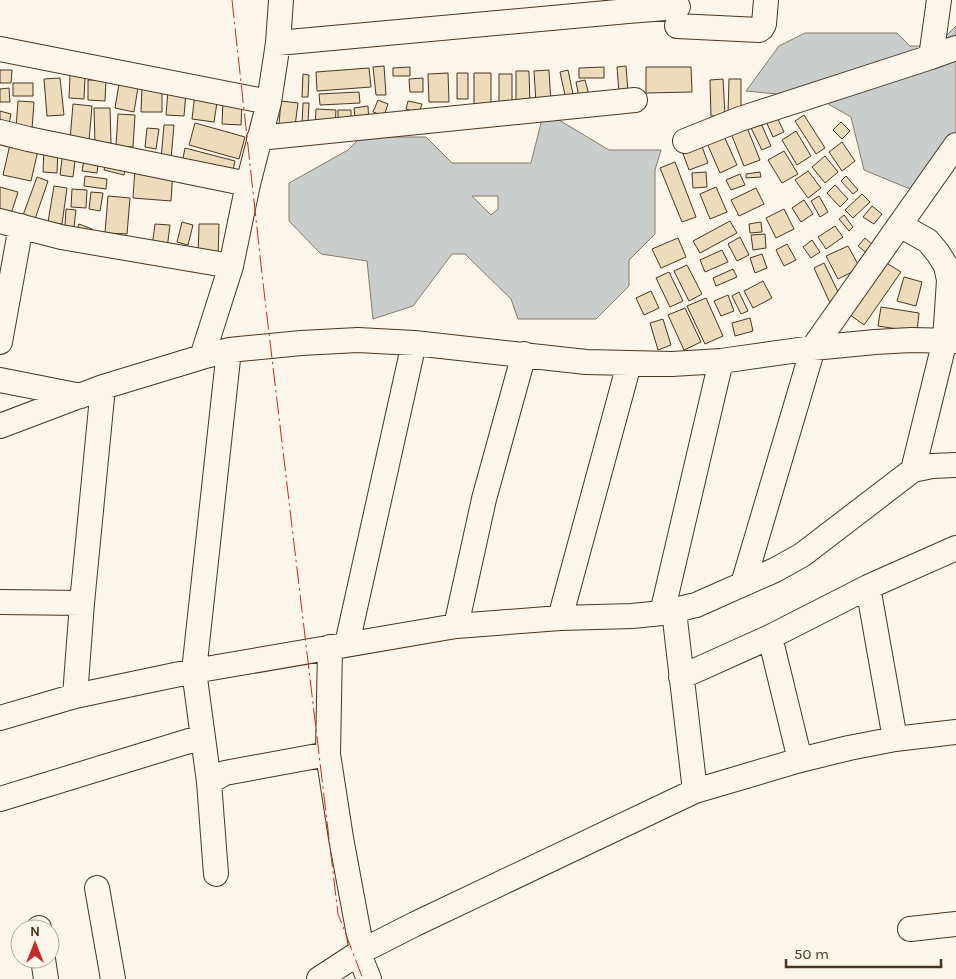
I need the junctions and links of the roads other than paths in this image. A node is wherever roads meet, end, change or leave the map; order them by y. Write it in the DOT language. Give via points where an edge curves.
graph roads {
  1 [pos="766,0"];
  2 [pos="939,0"];
  3 [pos="275,1"];
  4 [pos="677,19"];
  5 [pos="278,43"];
  6 [pos="956,48"];
  7 [pos="0,49"];
  8 [pos="931,57"];
  9 [pos="635,100"];
  10 [pos="269,102"];
  11 [pos="0,132"];
  12 [pos="260,138"];
  13 [pos="685,141"];
  14 [pos="956,145"];
  15 [pos="248,184"];
  16 [pos="11,224"];
  17 [pos="900,225"];
  18 [pos="230,266"];
  19 [pos="950,340"];
  20 [pos="0,342"];
  21 [pos="414,343"];
  22 [pos="813,348"];
  23 [pos="229,350"];
  24 [pos="524,354"];
  25 [pos="202,357"];
  26 [pos="721,360"];
  27 [pos="629,364"];
  28 [pos="0,380"];
  29 [pos="104,387"];
  30 [pos="81,396"];
  31 [pos="0,426"];
  32 [pos="956,465"];
  33 [pos="913,470"];
  34 [pos="956,548"];
  35 [pos="742,584"];
  36 [pos="868,587"];
  37 [pos="0,602"];
  38 [pos="82,603"];
  39 [pos="668,612"];
  40 [pos="560,618"];
  41 [pos="456,626"];
  42 [pos="770,637"];
  43 [pos="339,646"];
  44 [pos="194,671"];
  45 [pos="681,677"];
  46 [pos="75,696"];
  47 [pos="0,718"];
  48 [pos="956,732"];
  49 [pos="202,737"];
  50 [pos="895,739"];
  51 [pos="328,754"];
  52 [pos="800,760"];
  53 [pos="209,782"];
  54 [pos="695,791"];
  55 [pos="0,799"];
  56 [pos="216,874"];
  57 [pos="97,888"];
  58 [pos="956,924"];
  59 [pos="910,929"];
  60 [pos="361,952"];
  61 [pos="113,979"];
  62 [pos="319,979"];
  63 [pos="369,979"];
  1 -- 4 [label="street" via="764,24 759,30"];
  2 -- 8 [label="street"];
  3 -- 5 [label="street"];
  4 -- 5 [label="street" via="628,11"];
  5 -- 10 [label="street"];
  6 -- 8 [label="street"];
  7 -- 10 [label="street"];
  8 -- 13 [label="street" via="740,119"];
  9 -- 12 [label="street"];
  10 -- 12 [label="street"];
  11 -- 15 [label="street"];
  12 -- 15 [label="street"];
  14 -- 17 [label="street"];
  15 -- 18 [label="street"];
  16 -- 18 [label="street" via="61,237"];
  16 -- 20 [label="street"];
  17 -- 19 [label="street" via="928,241 946,266"];
  17 -- 22 [label="street"];
  18 -- 25 [label="street"];
  19 -- 22 [label="street"];
  19 -- 33 [label="street"];
  21 -- 23 [label="street" via="358,340"];
  21 -- 24 [label="street"];
  21 -- 43 [label="street"];
  22 -- 26 [label="street"];
  22 -- 35 [label="street"];
  23 -- 25 [label="street"];
  23 -- 44 [label="street"];
  24 -- 27 [label="street"];
  24 -- 41 [label="street" via="484,500"];
  25 -- 29 [label="street"];
  26 -- 27 [label="street"];
  26 -- 39 [label="street"];
  27 -- 40 [label="street"];
  28 -- 30 [label="street"];
  29 -- 30 [label="street"];
  29 -- 38 [label="street"];
  30 -- 31 [label="street"];
  32 -- 33 [label="street"];
  33 -- 35 [label="street" via="802,555"];
  34 -- 36 [label="street"];
  35 -- 39 [label="street" via="696,605"];
  36 -- 42 [label="street"];
  36 -- 50 [label="street"];
  37 -- 38 [label="street"];
  38 -- 46 [label="street"];
  39 -- 40 [label="street"];
  39 -- 45 [label="street"];
  40 -- 41 [label="street"];
  41 -- 43 [label="street"];
  42 -- 45 [label="street"];
  42 -- 52 [label="street"];
  43 -- 44 [label="street"];
  43 -- 51 [label="street"];
  44 -- 46 [label="street"];
  44 -- 49 [label="street"];
  45 -- 54 [label="street"];
  46 -- 47 [label="street"];
  48 -- 50 [label="street"];
  49 -- 53 [label="street"];
  49 -- 55 [label="street"];
  50 -- 52 [label="street"];
  51 -- 53 [label="street" via="225,773"];
  51 -- 60 [label="street"];
  52 -- 54 [label="street"];
  53 -- 56 [label="street"];
  54 -- 60 [label="street"];
  57 -- 61 [label="street"];
  58 -- 59 [label="street"];
  60 -- 62 [label="street"];
  60 -- 63 [label="street"];
}
